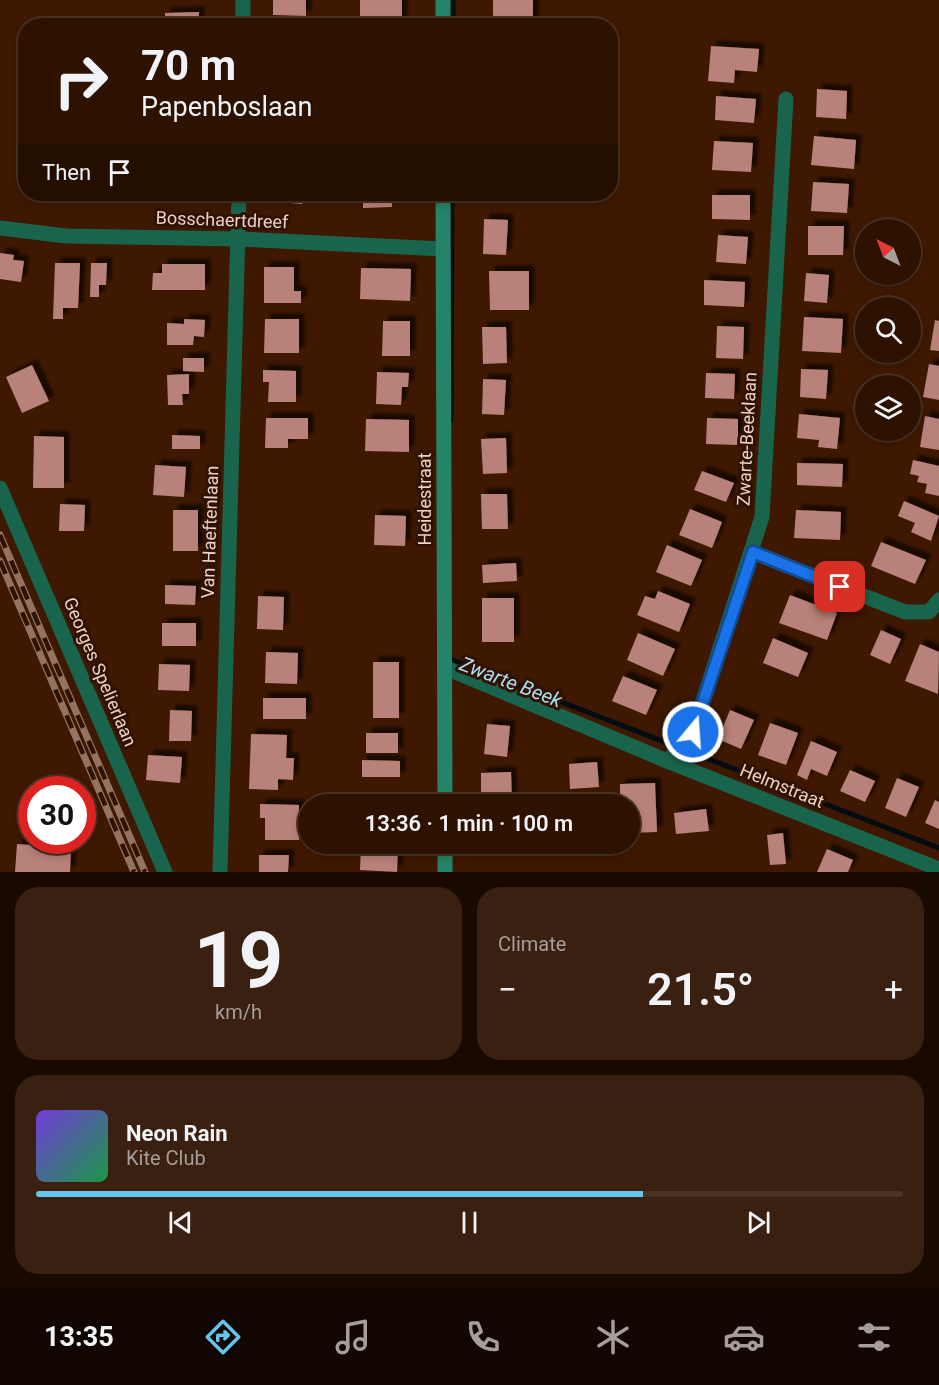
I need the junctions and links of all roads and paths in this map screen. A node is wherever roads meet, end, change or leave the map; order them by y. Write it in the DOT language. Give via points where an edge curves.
graph roads {
  1 [pos="243,0"];
  2 [pos="444,0"];
  3 [pos="243,18"];
  4 [pos="444,18"];
  5 [pos="786,99"];
  6 [pos="240,201"];
  7 [pos="444,201"];
  8 [pos="0,228"];
  9 [pos="239,239"];
  10 [pos="444,249"];
  11 [pos="0,488"];
  12 [pos="753,552"];
  13 [pos="939,600"];
  14 [pos="446,668"];
  15 [pos="668,761"];
  16 [pos="445,794"];
  17 [pos="445,854"];
  18 [pos="939,869"];
  19 [pos="165,872"];
  20 [pos="220,872"];
  21 [pos="445,872"];
  1 -- 3 [label="street"];
  2 -- 4 [label="street"];
  5 -- 12 [label="street, Zwarte-Beeklaan" via="762,517"];
  6 -- 9 [label="street, Van Haeftenlaan"];
  7 -- 10 [label="street, Heidestraat"];
  8 -- 9 [label="street, Bosschaertdreef" via="66,236"];
  9 -- 10 [label="street, Bosschaertdreef"];
  9 -- 20 [label="street, Van Haeftenlaan"];
  10 -- 14 [label="street, Heidestraat"];
  11 -- 19 [label="street, Georges Spelierlaan"];
  12 -- 13 [label="street" via="905,612 929,612"];
  12 -- 15 [label="street, Zwarte-Beeklaan" via="693,732"];
  14 -- 15 [label="street, Helmstraat"];
  14 -- 16 [label="street, Heidestraat"];
  15 -- 18 [label="street, Helmstraat"];
  17 -- 21 [label="street"];
}
